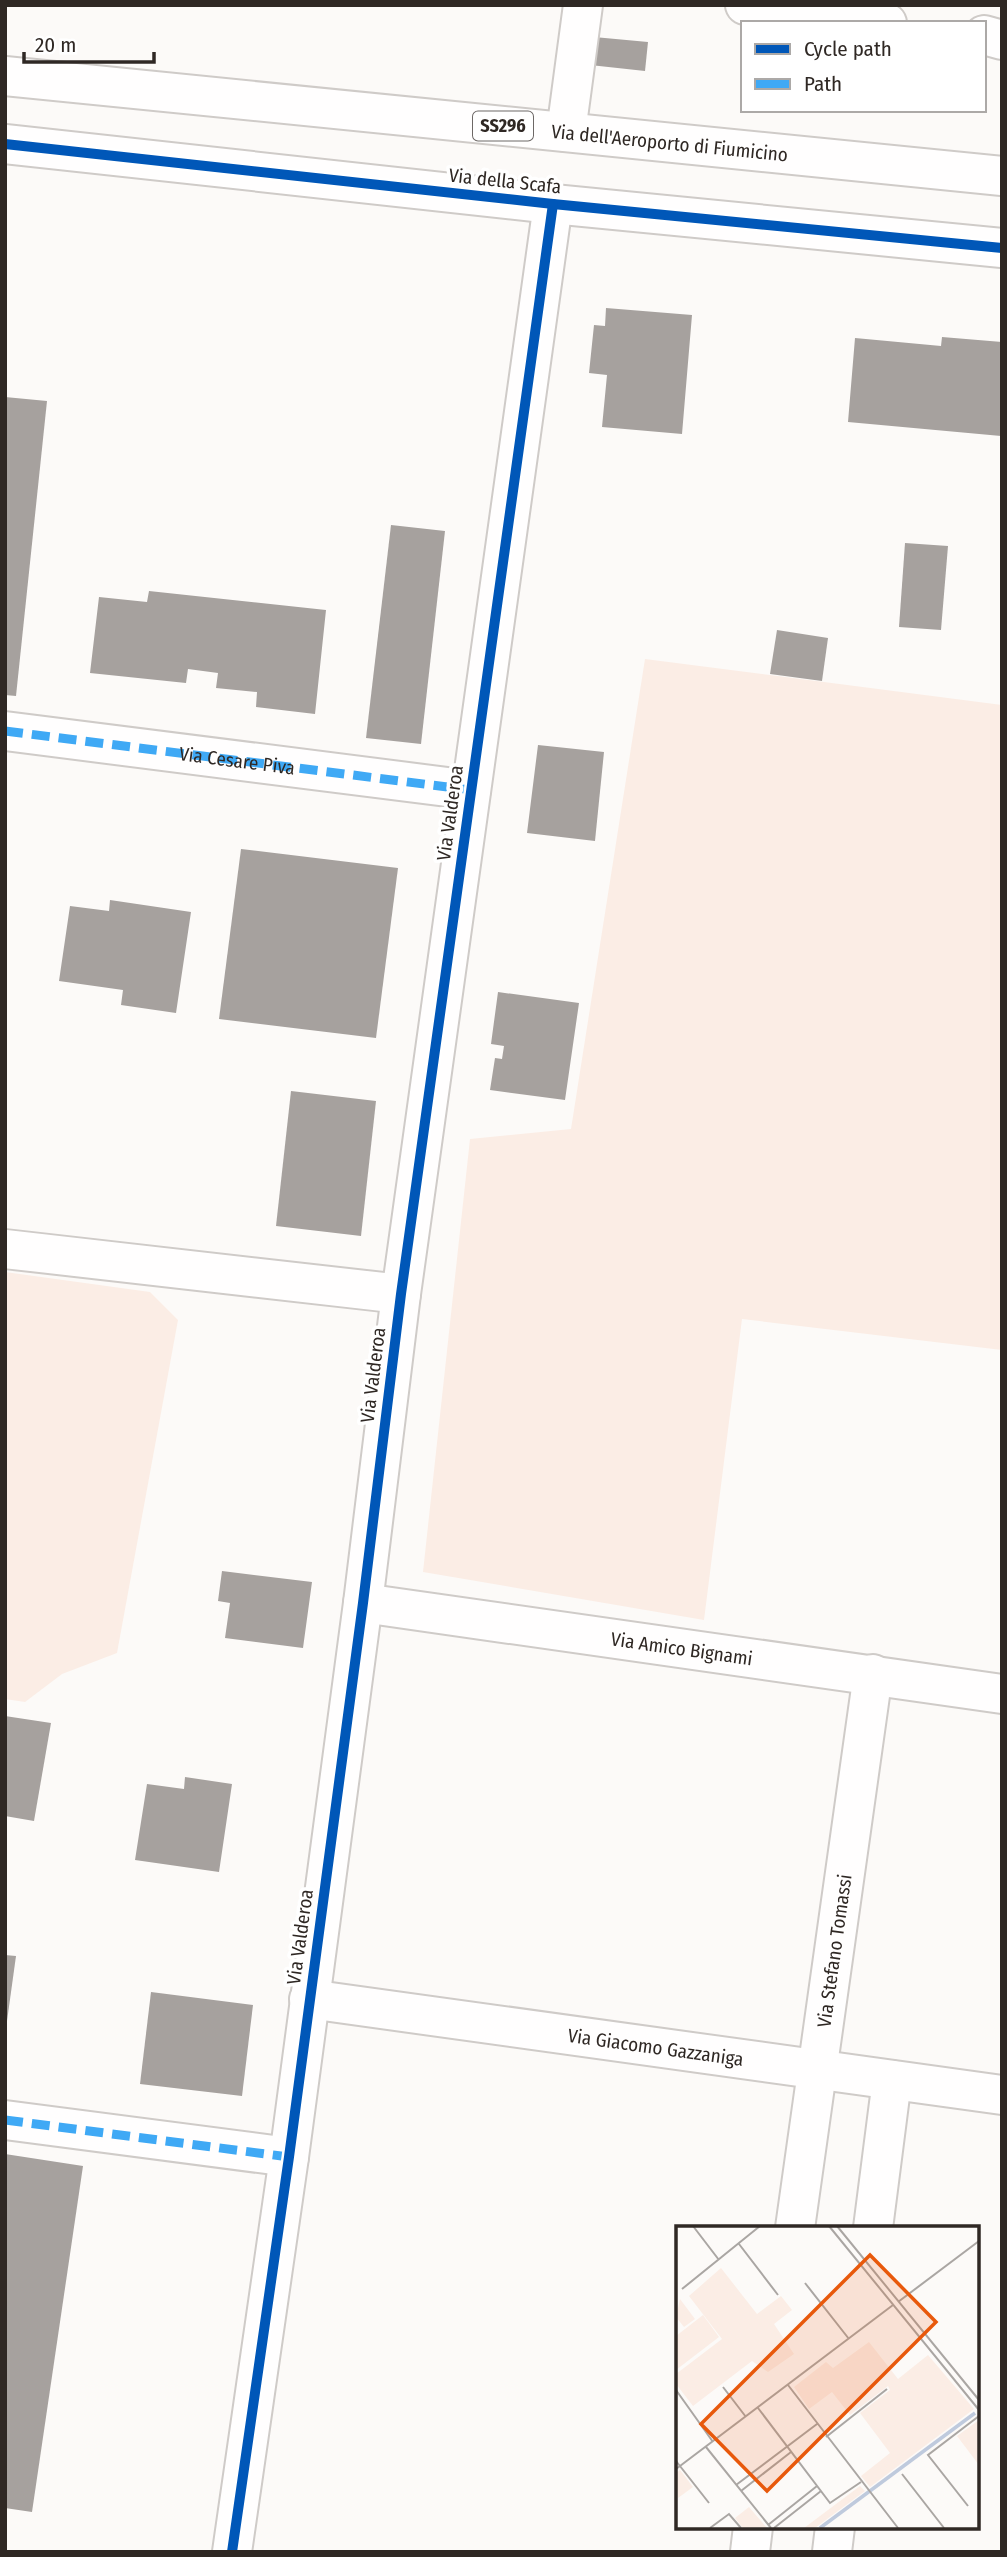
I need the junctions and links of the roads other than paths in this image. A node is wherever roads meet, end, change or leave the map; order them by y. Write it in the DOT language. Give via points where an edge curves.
graph roads {
  1 [pos="583,5"];
  2 [pos="745,5"];
  3 [pos="871,21"];
  4 [pos="5,76"];
  5 [pos="566,132"];
  6 [pos="5,144"];
  7 [pos="1002,176"];
  8 [pos="553,204"];
  9 [pos="1002,248"];
  10 [pos="5,731"];
  11 [pos="471,790"];
  12 [pos="5,1249"];
  13 [pos="401,1294"];
  14 [pos="363,1603"];
  15 [pos="873,1674"];
  16 [pos="1002,1694"];
  17 [pos="309,1999"];
  18 [pos="817,2069"];
  19 [pos="892,2080"];
  20 [pos="1002,2095"];
  21 [pos="5,2120"];
  22 [pos="289,2157"];
  23 [pos="795,2226"];
  24 [pos="873,2226"];
  25 [pos="753,2529"];
  26 [pos="835,2529"];
  27 [pos="232,2552"];
  28 [pos="750,2552"];
  29 [pos="832,2552"];
  1 -- 5 [label="street"];
  2 -- 3 [label="street"];
  4 -- 5 [label="street, Via dell'Aeroporto di Fiumicino / SS296"];
  5 -- 7 [label="street, Via dell'Aeroporto di Fiumicino / SS296"];
  6 -- 8 [label="street, Via della Scafa"];
  8 -- 9 [label="street, Via della Scafa"];
  8 -- 11 [label="street, Via Valderoa"];
  10 -- 11 [label="street, Via Cesare Piva"];
  11 -- 13 [label="street, Via Valderoa"];
  12 -- 13 [label="street"];
  13 -- 14 [label="street, Via Valderoa"];
  14 -- 15 [label="street, Via Amico Bignami"];
  14 -- 17 [label="street, Via Valderoa"];
  15 -- 16 [label="street, Via Amico Bignami"];
  15 -- 18 [label="street, Via Stefano Tomassi"];
  17 -- 18 [label="street, Via Giacomo Gazzaniga"];
  17 -- 22 [label="street, Via Valderoa"];
  18 -- 19 [label="street, Via Giacomo Gazzaniga"];
  18 -- 23 [label="street, Via Stefano Tomassi"];
  19 -- 20 [label="street, Via Giacomo Gazzaniga"];
  19 -- 24 [label="street"];
  21 -- 22 [label="street"];
  22 -- 27 [label="street, Via Valderoa"];
  25 -- 28 [label="street"];
  26 -- 29 [label="street"];
}
